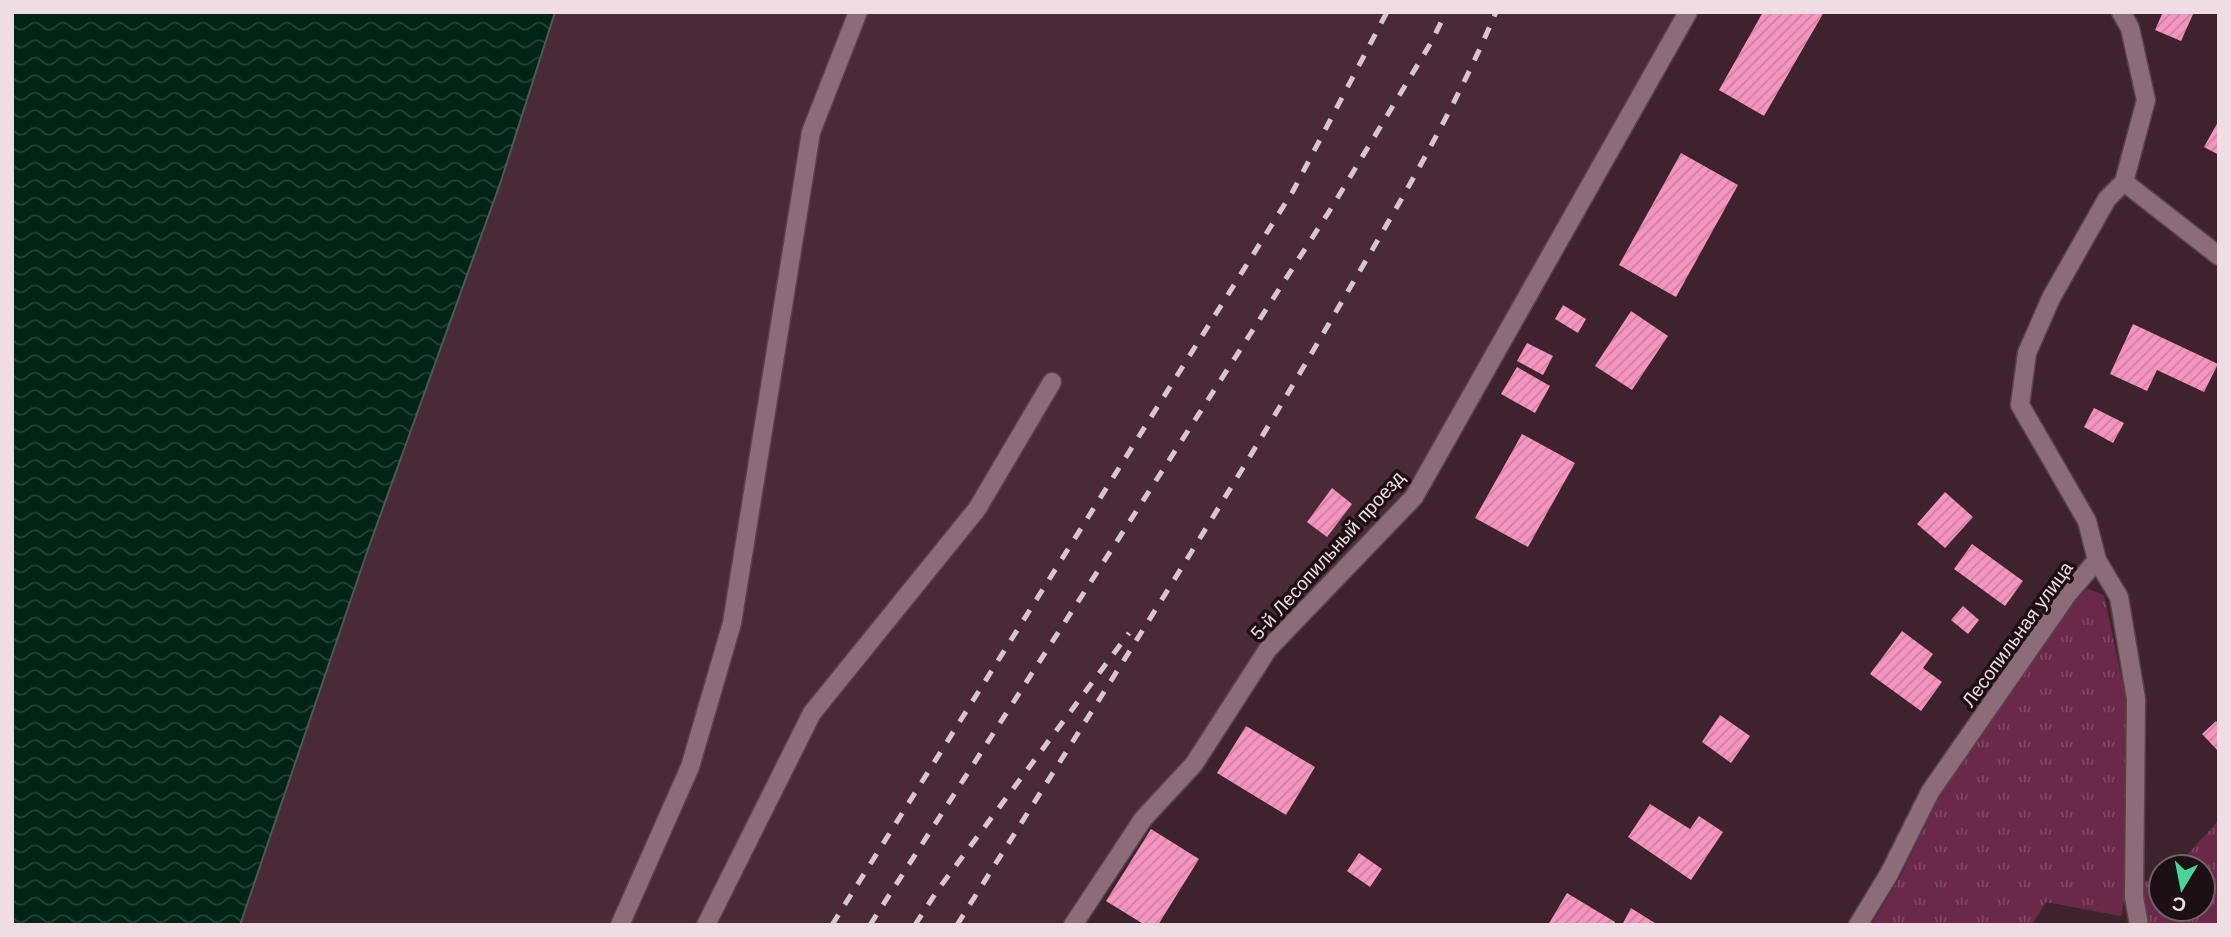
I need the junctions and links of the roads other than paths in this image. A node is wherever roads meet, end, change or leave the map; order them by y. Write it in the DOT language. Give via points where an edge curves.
graph roads {
  1 [pos="858,12"];
  2 [pos="1688,12"];
  3 [pos="2121,12"];
  4 [pos="2124,181"];
  5 [pos="2219,256"];
  6 [pos="1052,382"];
  7 [pos="2097,560"];
  8 [pos="620,925"];
  9 [pos="706,925"];
  10 [pos="1073,925"];
  11 [pos="1858,925"];
  12 [pos="2139,925"];
  1 -- 8 [label="street" via="811,132 733,623 690,767"];
  2 -- 10 [label="street, 5-й Лесопильный проезд" via="1414,497 1268,649 1194,764 1143,819"];
  3 -- 4 [label="street, Лесопильная улица" via="2130,28 2146,100"];
  4 -- 5 [label="street"];
  4 -- 7 [label="street, Лесопильная улица" via="2107,199 2051,298 2027,352 2020,405 2087,522"];
  6 -- 9 [label="street" via="976,509 812,713"];
  7 -- 11 [label="street, Лесопильная улица" via="2067,595 1930,792"];
  7 -- 12 [label="street" via="2119,597 2136,699 2134,897"];
}
